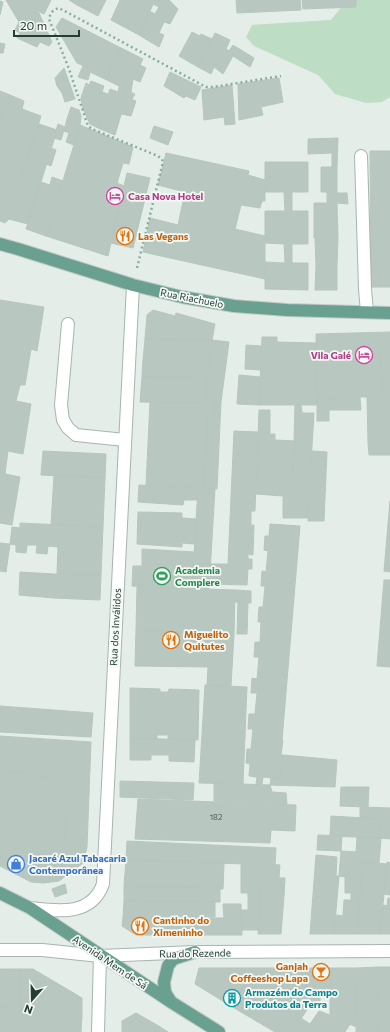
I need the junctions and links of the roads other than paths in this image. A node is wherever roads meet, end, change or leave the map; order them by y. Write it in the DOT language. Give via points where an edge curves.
graph roads {
  1 [pos="361,156"];
  2 [pos="0,244"];
  3 [pos="133,285"];
  4 [pos="367,312"];
  5 [pos="390,313"];
  6 [pos="68,324"];
  7 [pos="125,440"];
  8 [pos="0,893"];
  9 [pos="30,908"];
  10 [pos="0,950"];
  11 [pos="390,951"];
  12 [pos="195,952"];
  13 [pos="100,956"];
  14 [pos="171,1002"];
  15 [pos="98,1032"];
  16 [pos="220,1032"];
  1 -- 4 [label="street" via="364,289"];
  2 -- 3 [label="main road, Rua Riachuelo"];
  3 -- 4 [label="main road, Rua Riachuelo" via="234,306"];
  3 -- 7 [label="street, Rua dos Inválidos"];
  4 -- 5 [label="main road, Rua Riachuelo"];
  6 -- 7 [label="street" via="61,405 63,420 76,435"];
  7 -- 9 [label="street, Rua dos Inválidos" via="103,884 100,893 81,908 58,911"];
  8 -- 9 [label="main road, Avenida Mem de Sá"];
  9 -- 13 [label="main road, Avenida Mem de Sá"];
  10 -- 13 [label="street, Rua do Rezende" via="42,950"];
  11 -- 12 [label="street, Rua do Rezende"];
  12 -- 13 [label="street, Rua do Rezende"];
  12 -- 14 [label="main road" via="173,959 168,966 164,982 165,992"];
  13 -- 14 [label="main road, Avenida Mem de Sá"];
  13 -- 15 [label="street"];
  14 -- 16 [label="main road, Avenida Mem de Sá"];
}
